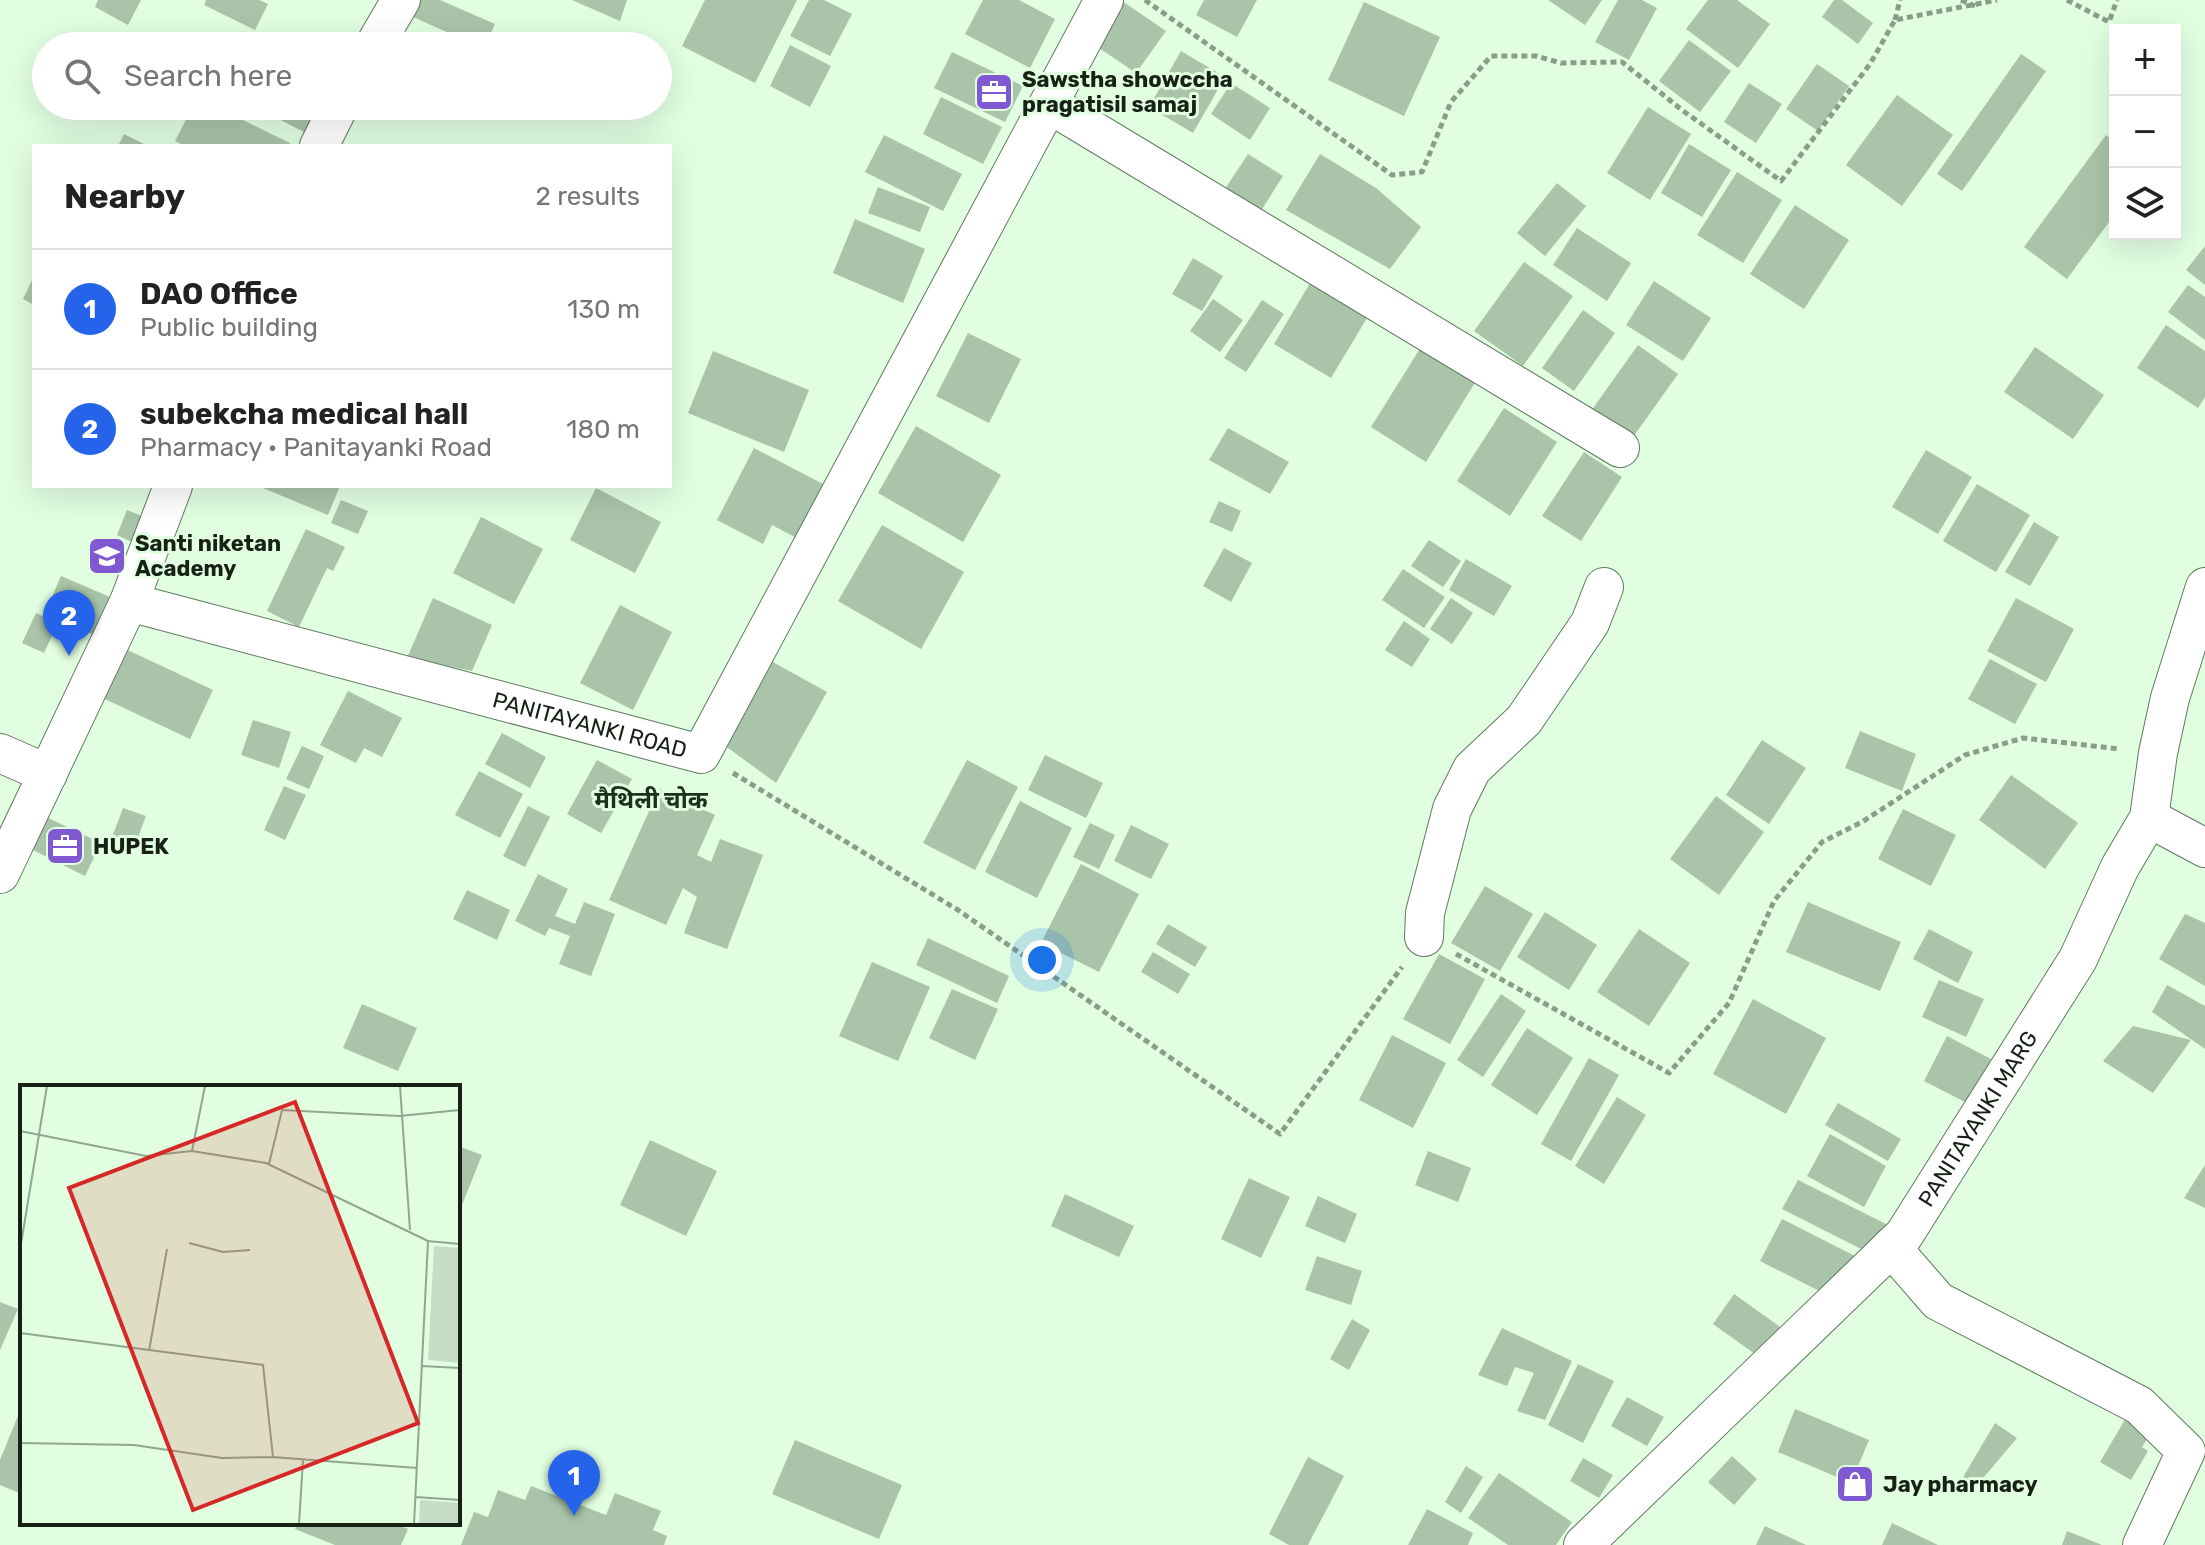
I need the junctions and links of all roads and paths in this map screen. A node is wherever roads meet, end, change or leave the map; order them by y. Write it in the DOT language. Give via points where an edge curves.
graph roads {
  1 [pos="401,0"];
  2 [pos="1104,0"];
  3 [pos="1145,0"];
  4 [pos="1900,0"];
  5 [pos="1961,0"];
  6 [pos="1997,0"];
  7 [pos="2067,0"];
  8 [pos="2117,0"];
  9 [pos="1976,6"];
  10 [pos="1895,20"];
  11 [pos="382,32"];
  12 [pos="1049,104"];
  13 [pos="332,120"];
  14 [pos="320,144"];
  15 [pos="1620,448"];
  16 [pos="172,488"];
  17 [pos="1604,587"];
  18 [pos="2205,587"];
  19 [pos="129,602"];
  20 [pos="0,753"];
  21 [pos="48,774"];
  22 [pos="2149,818"];
  23 [pos="2205,848"];
  24 [pos="0,874"];
  25 [pos="1424,937"];
  26 [pos="1891,1247"];
  27 [pos="1583,1545"];
  28 [pos="2142,1545"];
  1 -- 11 [label="street"];
  2 -- 12 [label="street, PANITAYANKI ROAD"];
  3 -- 10 [label="path" via="1392,175 1422,172 1451,102 1491,56 1536,56 1561,63 1622,62 1781,181 1870,64"];
  4 -- 10 [label="path"];
  5 -- 9 [label="path"];
  6 -- 9 [label="path"];
  7 -- 8 [label="path" via="2109,22"];
  9 -- 10 [label="path"];
  12 -- 15 [label="street"];
  12 -- 19 [label="street, PANITAYANKI ROAD" via="701,754"];
  13 -- 14 [label="street"];
  16 -- 19 [label="street"];
  17 -- 25 [label="street" via="1590,623 1524,720 1472,769 1452,809 1425,913"];
  18 -- 22 [label="street, PANITAYANKI MARG" via="2170,698"];
  19 -- 21 [label="street"];
  20 -- 21 [label="street"];
  21 -- 24 [label="street"];
  22 -- 23 [label="street"];
  22 -- 26 [label="street, PANITAYANKI MARG" via="2078,959 1904,1235"];
  26 -- 27 [label="street, PANITAYANKI MARG"];
  26 -- 28 [label="street" via="1938,1301 2139,1405 2186,1451"];
}
